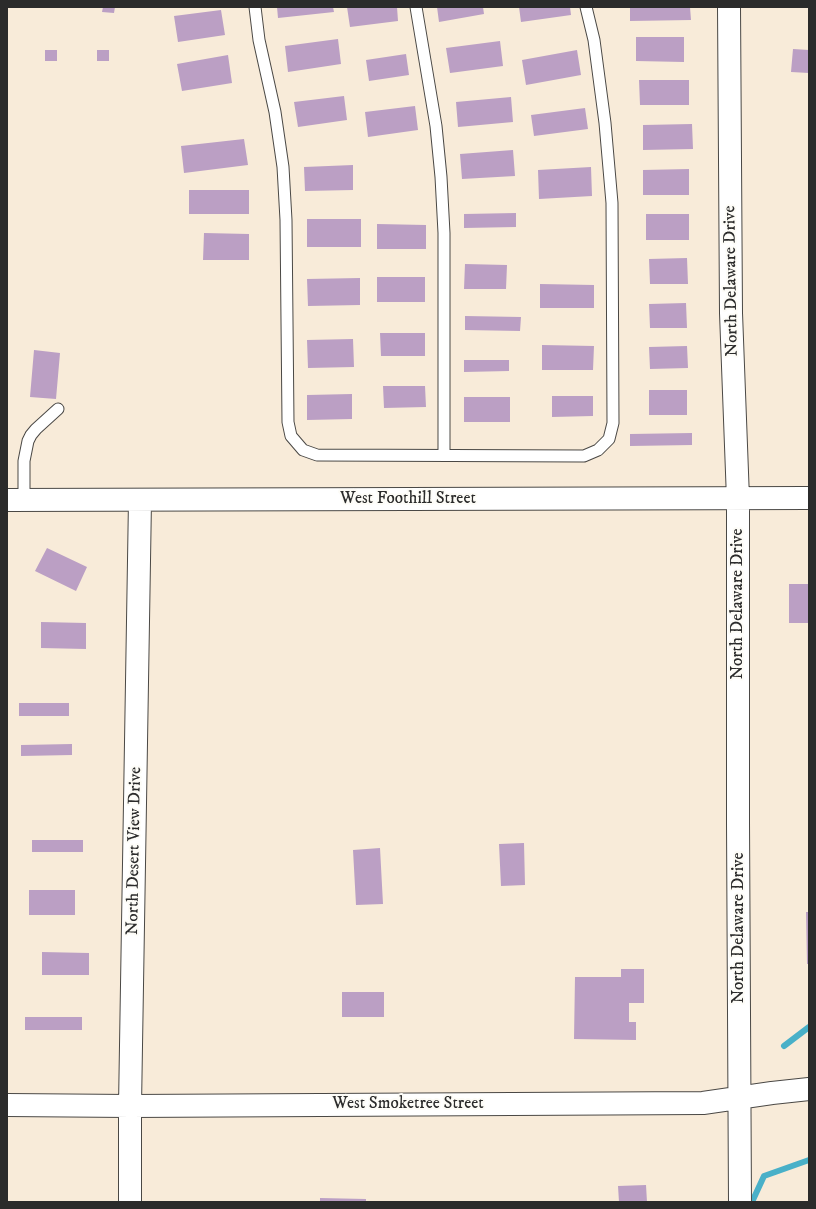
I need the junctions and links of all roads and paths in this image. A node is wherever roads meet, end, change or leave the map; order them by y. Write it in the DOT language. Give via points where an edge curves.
graph roads {
  1 [pos="255,7"];
  2 [pos="416,7"];
  3 [pos="586,7"];
  4 [pos="729,7"];
  5 [pos="58,409"];
  6 [pos="444,456"];
  7 [pos="809,498"];
  8 [pos="738,499"];
  9 [pos="15,500"];
  10 [pos="140,500"];
  11 [pos="809,1089"];
  12 [pos="740,1098"];
  13 [pos="7,1105"];
  14 [pos="130,1106"];
  15 [pos="130,1202"];
  16 [pos="740,1202"];
  1 -- 6 [label="lane" via="283,167 288,422 291,436 303,450 317,456"];
  2 -- 6 [label="lane" via="436,126 441,177 444,233"];
  3 -- 6 [label="lane" via="594,40 612,203 613,423 609,439 598,450 584,456"];
  4 -- 8 [label="street, North Delaware Drive" via="731,313"];
  5 -- 9 [label="lane" via="31,435"];
  7 -- 8 [label="street, West Foothill Street"];
  8 -- 10 [label="street, West Foothill Street"];
  8 -- 12 [label="street, North Delaware Drive"];
  9 -- 10 [label="street, West Foothill Street"];
  10 -- 14 [label="street, North Desert View Drive"];
  11 -- 12 [label="street, West Smoketree Street"];
  12 -- 14 [label="street, West Smoketree Street" via="703,1103"];
  12 -- 16 [label="street, North Delaware Drive"];
  13 -- 14 [label="street, West Smoketree Street"];
  14 -- 15 [label="street, North Desert View Drive"];
}
